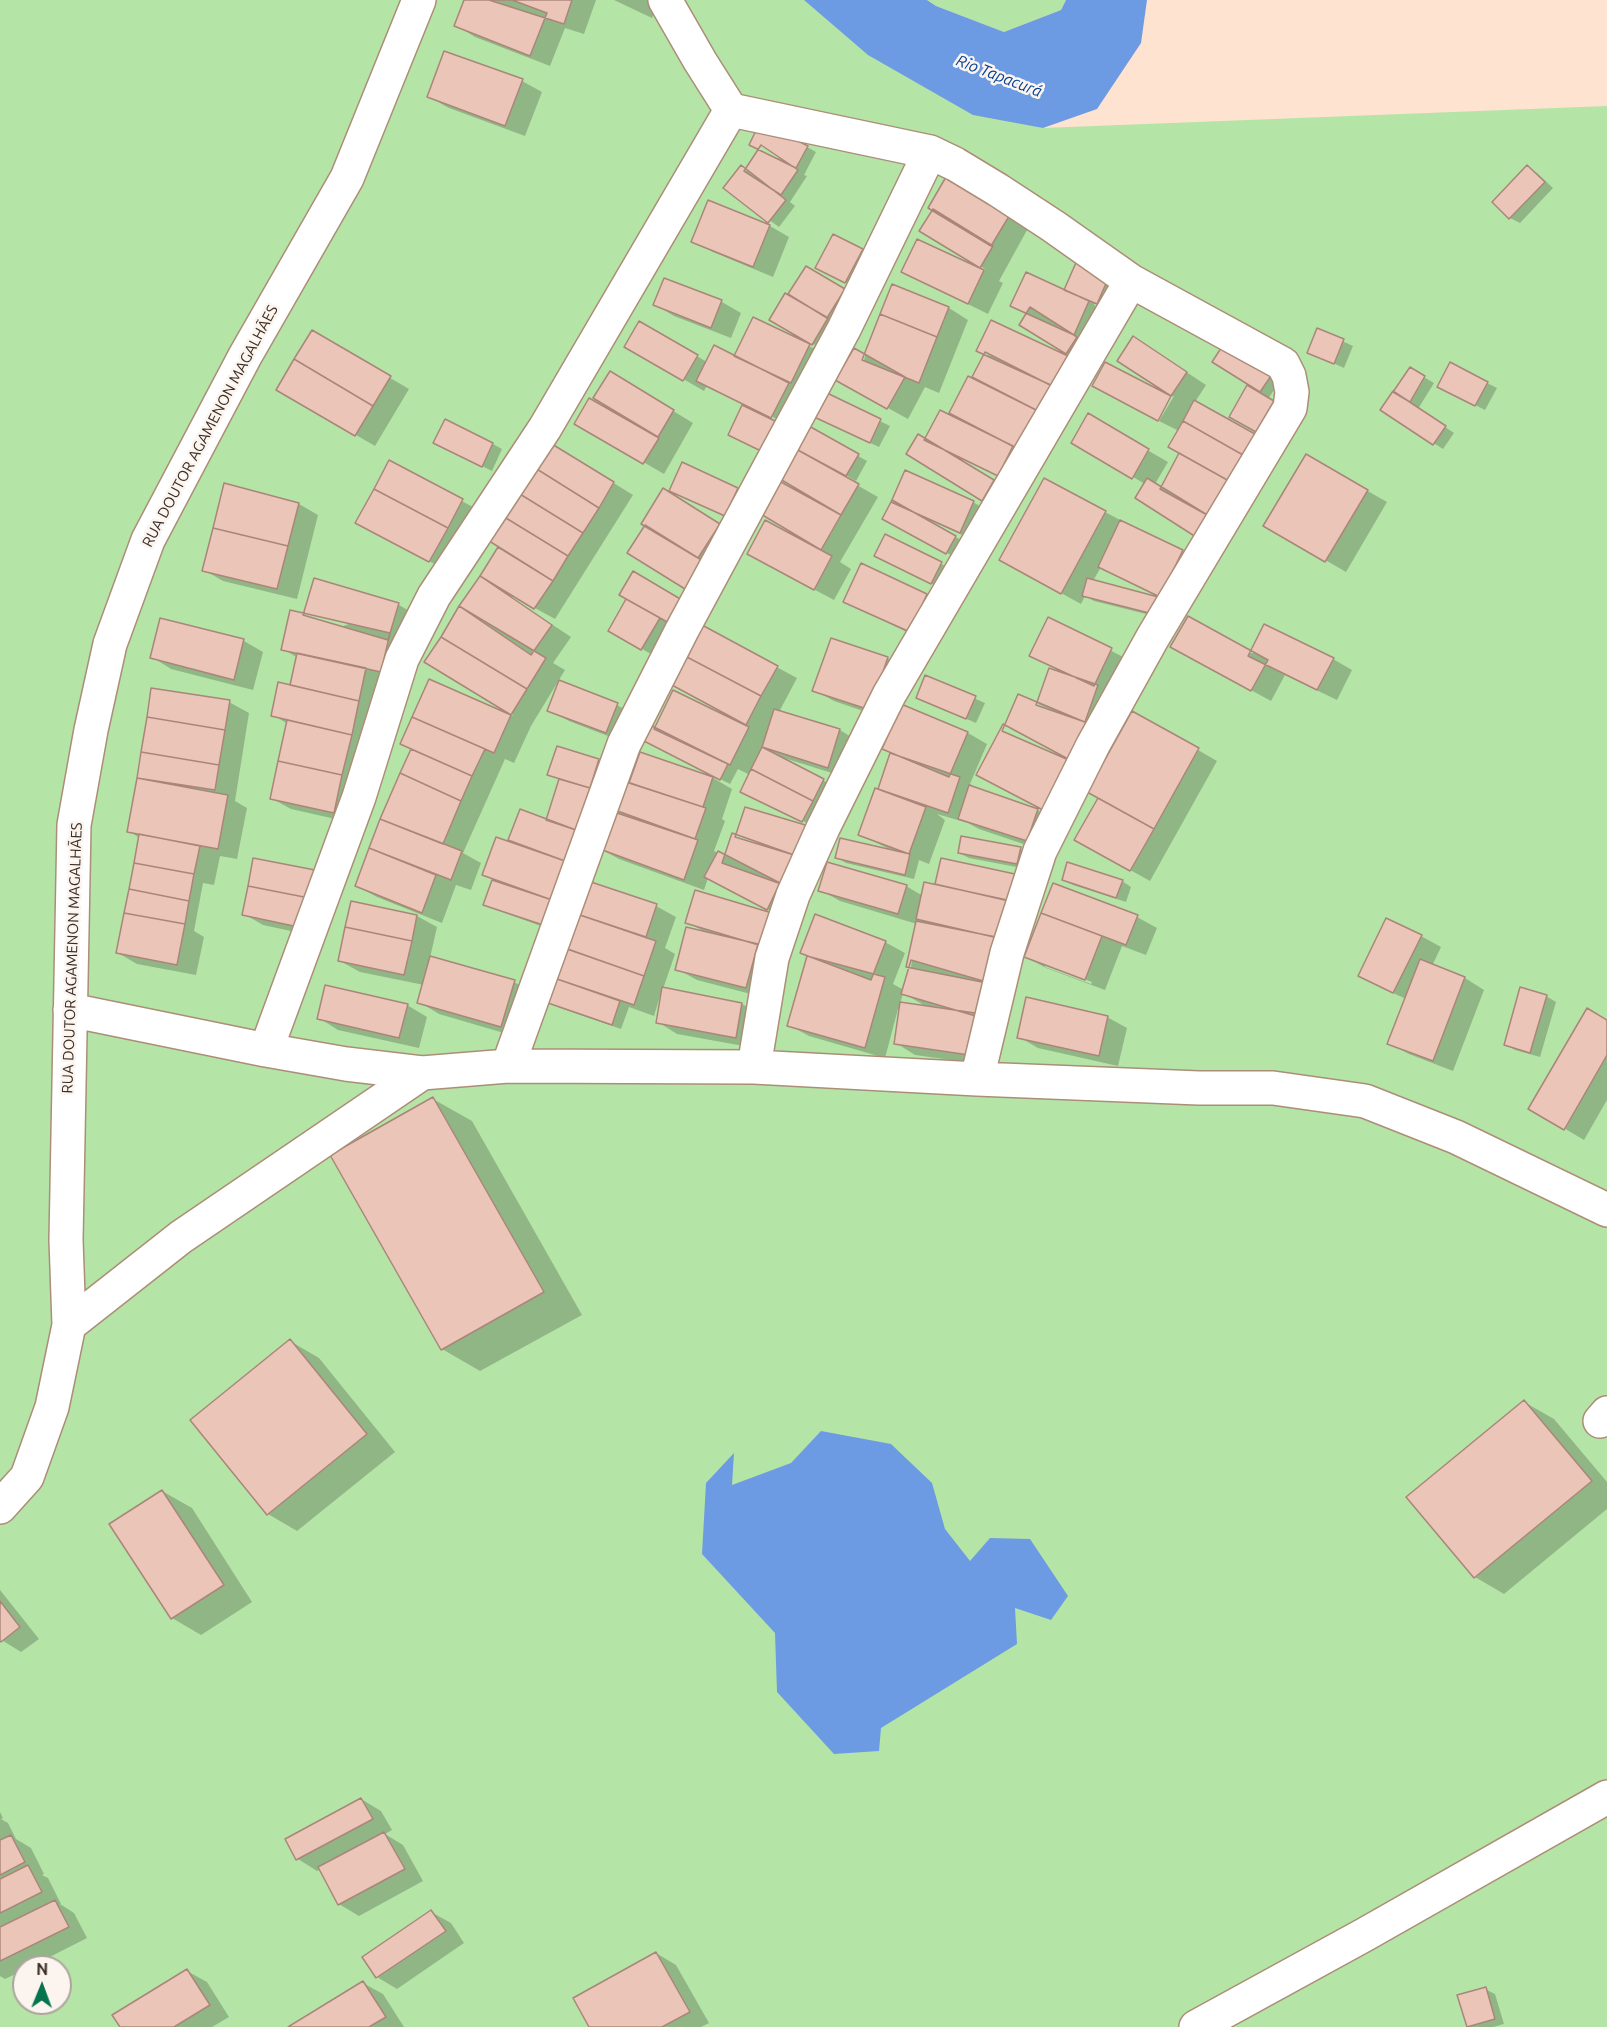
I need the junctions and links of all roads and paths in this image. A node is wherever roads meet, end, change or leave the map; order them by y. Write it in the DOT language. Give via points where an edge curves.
graph roads {
  1 [pos="419,0"];
  2 [pos="665,0"];
  3 [pos="731,110"];
  4 [pos="930,152"];
  5 [pos="1131,281"];
  6 [pos="70,1010"];
  7 [pos="266,1050"];
  8 [pos="508,1066"];
  9 [pos="754,1067"];
  10 [pos="422,1073"];
  11 [pos="977,1079"];
  12 [pos="1607,1210"];
  13 [pos="69,1325"];
  14 [pos="0,1507"];
  15 [pos="1607,1797"];
  16 [pos="1196,2027"];
  1 -- 6 [label="street, RUA DOUTOR AGAMENON MAGALHÃES" via="347,178 245,356 148,540 110,644 74,825"];
  2 -- 3 [label="street"];
  3 -- 4 [label="street"];
  3 -- 7 [label="street" via="545,428 434,597 402,659 359,797"];
  4 -- 5 [label="street" via="998,190"];
  4 -- 8 [label="street" via="844,329 624,744"];
  5 -- 9 [label="street" via="890,695 823,828 793,896 772,958"];
  5 -- 11 [label="street" via="1283,364 1292,392 1290,408 1153,637 1040,851 1006,952"];
  6 -- 7 [label="street"];
  6 -- 13 [label="street, RUA DOUTOR AGAMENON MAGALHÃES" via="66,1240"];
  7 -- 10 [label="street"];
  8 -- 9 [label="street"];
  8 -- 10 [label="street"];
  9 -- 11 [label="street"];
  10 -- 13 [label="street" via="181,1237"];
  11 -- 12 [label="street" via="1274,1088 1365,1101 1456,1137"];
  13 -- 14 [label="street, RUA DOUTOR AGAMENON MAGALHÃES" via="52,1407 27,1477"];
  15 -- 16 [label="street"];
}
